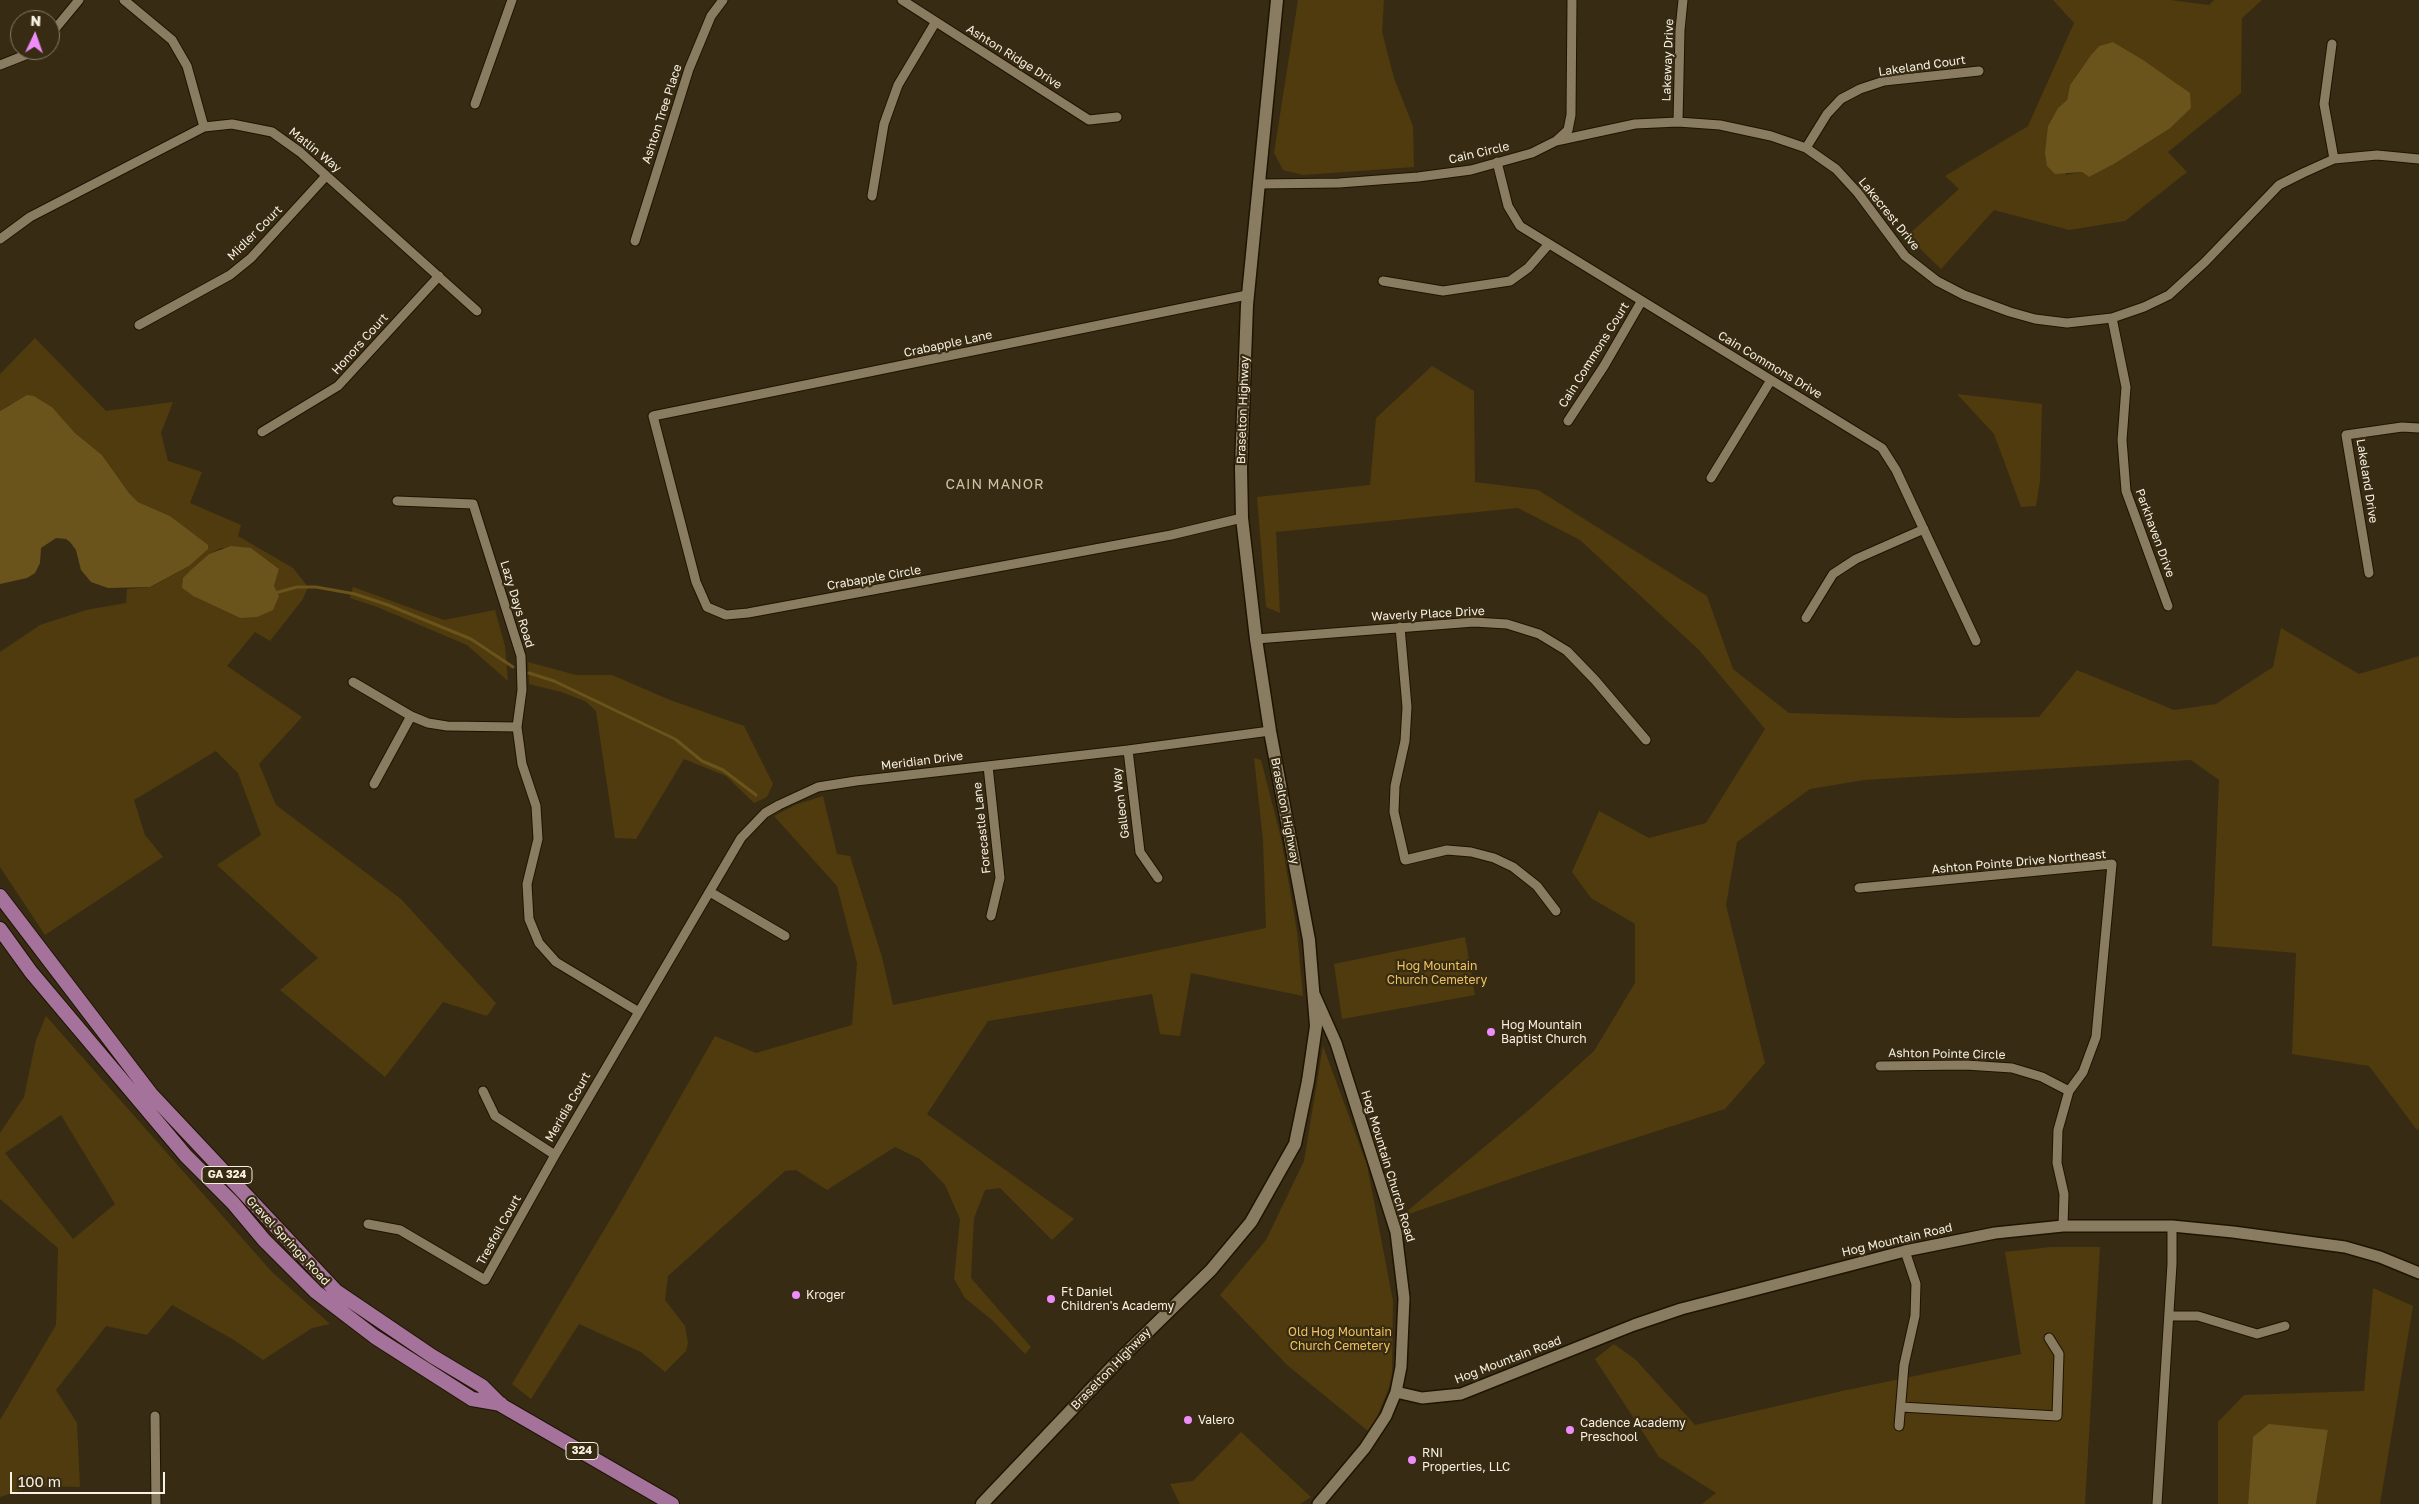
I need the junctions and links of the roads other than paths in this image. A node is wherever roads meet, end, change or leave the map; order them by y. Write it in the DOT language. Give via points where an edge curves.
graph roads {
  1 [pos="79,0"];
  2 [pos="124,0"];
  3 [pos="512,0"];
  4 [pos="723,0"];
  5 [pos="902,0"];
  6 [pos="1277,0"];
  7 [pos="1572,0"];
  8 [pos="1683,0"];
  9 [pos="60,23"];
  10 [pos="935,23"];
  11 [pos="2332,44"];
  12 [pos="13,60"];
  13 [pos="0,65"];
  14 [pos="1979,71"];
  15 [pos="475,104"];
  16 [pos="1117,117"];
  17 [pos="1678,122"];
  18 [pos="204,127"];
  19 [pos="1556,141"];
  20 [pos="1806,148"];
  21 [pos="2334,159"];
  22 [pos="2419,159"];
  23 [pos="1498,162"];
  24 [pos="326,176"];
  25 [pos="1259,184"];
  26 [pos="872,196"];
  27 [pos="0,239"];
  28 [pos="635,241"];
  29 [pos="1548,245"];
  30 [pos="439,276"];
  31 [pos="1383,281"];
  32 [pos="1247,295"];
  33 [pos="1641,302"];
  34 [pos="477,311"];
  35 [pos="2112,318"];
  36 [pos="139,325"];
  37 [pos="1771,380"];
  38 [pos="652,416"];
  39 [pos="1568,421"];
  40 [pos="2419,428"];
  41 [pos="262,432"];
  42 [pos="1712,478"];
  43 [pos="396,501"];
  44 [pos="1242,518"];
  45 [pos="1924,529"];
  46 [pos="2369,573"];
  47 [pos="2168,606"];
  48 [pos="1806,618"];
  49 [pos="1400,627"];
  50 [pos="1256,639"];
  51 [pos="1976,641"];
  52 [pos="353,682"];
  53 [pos="411,716"];
  54 [pos="517,727"];
  55 [pos="1270,731"];
  56 [pos="1646,740"];
  57 [pos="1128,750"];
  58 [pos="988,766"];
  59 [pos="374,784"];
  60 [pos="1158,878"];
  61 [pos="1859,888"];
  62 [pos="710,892"];
  63 [pos="0,896"];
  64 [pos="1556,911"];
  65 [pos="991,916"];
  66 [pos="0,928"];
  67 [pos="785,936"];
  68 [pos="1315,996"];
  69 [pos="639,1012"];
  70 [pos="1880,1066"];
  71 [pos="483,1091"];
  72 [pos="2069,1091"];
  73 [pos="555,1155"];
  74 [pos="368,1224"];
  75 [pos="2063,1226"];
  76 [pos="2172,1226"];
  77 [pos="1905,1251"];
  78 [pos="2419,1273"];
  79 [pos="2170,1316"];
  80 [pos="2285,1326"];
  81 [pos="2049,1338"];
  82 [pos="1396,1392"];
  83 [pos="501,1405"];
  84 [pos="1901,1407"];
  85 [pos="155,1416"];
  86 [pos="1899,1426"];
  87 [pos="156,1504"];
  88 [pos="672,1504"];
  89 [pos="982,1504"];
  90 [pos="1318,1504"];
  91 [pos="2158,1504"];
  1 -- 9 [label="street"];
  2 -- 18 [label="street" via="172,40 187,66"];
  3 -- 15 [label="street"];
  4 -- 28 [label="street, Ashton Tree Place" via="711,16 689,69"];
  5 -- 10 [label="street, Ashton Ridge Drive"];
  6 -- 25 [label="main road, Braselton Highway"];
  7 -- 19 [label="street, Cain Circle" via="1571,116 1568,130"];
  8 -- 17 [label="street, Lakeway Drive"];
  10 -- 16 [label="street, Ashton Ridge Drive" via="1089,120"];
  10 -- 26 [label="street" via="898,85 884,124"];
  11 -- 21 [label="street" via="2324,104"];
  12 -- 13 [label="street"];
  14 -- 20 [label="street, Lakeland Court" via="1884,81 1860,89 1842,99 1827,114"];
  17 -- 19 [label="street, Lakecrest Drive" via="1635,124"];
  17 -- 20 [label="street, Lakecrest Drive" via="1720,125"];
  18 -- 24 [label="street, Matlin Way" via="232,124 272,132"];
  18 -- 27 [label="street, Matlin Way" via="30,217"];
  19 -- 23 [label="street, Cain Circle" via="1532,153"];
  20 -- 35 [label="street, Lakecrest Drive" via="1836,169 1905,256 1937,281 1964,295 2035,318 2067,323"];
  21 -- 22 [label="street, Lakecrest Drive" via="2376,155"];
  21 -- 35 [label="street, Lakecrest Drive" via="2279,184 2169,295"];
  23 -- 25 [label="street, Cain Circle" via="1471,170 1418,177"];
  23 -- 29 [label="street, Cain Commons Drive" via="1508,206 1520,226"];
  24 -- 30 [label="street, Matlin Way"];
  24 -- 36 [label="street, Midler Court" via="251,258 230,275"];
  25 -- 32 [label="main road, Braselton Highway"];
  29 -- 31 [label="street" via="1528,268 1510,280 1443,292"];
  29 -- 33 [label="street, Cain Commons Drive"];
  30 -- 34 [label="street, Matlin Way"];
  30 -- 41 [label="street, Honors Court" via="338,386"];
  32 -- 38 [label="street, Crabapple Lane"];
  32 -- 44 [label="main road, Braselton Highway" via="1242,399"];
  33 -- 37 [label="street, Cain Commons Drive"];
  33 -- 39 [label="street, Cain Commons Court"];
  35 -- 47 [label="street, Parkhaven Drive" via="2126,387 2122,440 2126,491"];
  37 -- 42 [label="street"];
  37 -- 45 [label="street, Cain Commons Drive" via="1882,448"];
  38 -- 44 [label="street, Crabapple Circle" via="696,582 707,607 726,615 748,614 1171,535"];
  40 -- 46 [label="street, Lakeland Drive" via="2402,427 2346,435"];
  43 -- 54 [label="street, Lazy Days Road" via="473,504 521,656 522,690"];
  44 -- 50 [label="main road, Braselton Highway"];
  45 -- 48 [label="street" via="1856,559 1834,574"];
  45 -- 51 [label="street, Cain Commons Drive"];
  49 -- 50 [label="street, Waverly Place Drive"];
  49 -- 56 [label="street, Waverly Place Drive" via="1474,622 1507,624 1539,634 1567,651"];
  49 -- 64 [label="street" via="1405,741 1395,786 1394,812 1405,860 1447,850 1494,858 1514,867 1537,886"];
  50 -- 55 [label="main road, Braselton Highway"];
  52 -- 53 [label="street"];
  53 -- 54 [label="street" via="447,726"];
  53 -- 59 [label="street"];
  54 -- 69 [label="street, Lazy Days Road" via="522,764 536,806 538,839 527,884 529,919 540,943 556,962"];
  55 -- 57 [label="street, Meridian Drive"];
  55 -- 68 [label="main road, Braselton Highway" via="1309,940"];
  57 -- 58 [label="street, Meridian Drive"];
  57 -- 60 [label="street, Galleon Way" via="1140,852"];
  58 -- 62 [label="street, Meridian Drive" via="818,787 765,814 741,838"];
  58 -- 65 [label="street, Forecastle Lane" via="1000,878"];
  61 -- 72 [label="street, Ashton Pointe Drive Northeast" via="2112,864 2096,1037 2082,1072"];
  62 -- 67 [label="street"];
  62 -- 69 [label="street"];
  63 -- 83 [label="main road, Gravel Springs Road / GA 324" via="151,1094 336,1291 482,1386"];
  66 -- 83 [label="main road, Gravel Springs Road / GA 324" via="31,972 186,1156 316,1292 375,1337 472,1399"];
  68 -- 82 [label="street, Hog Mountain Church Road" via="1336,1043 1396,1232 1404,1298 1401,1367"];
  68 -- 89 [label="main road, Braselton Highway" via="1314,1047 1295,1144 1251,1222 1211,1270 1118,1361"];
  69 -- 73 [label="street, Meridia Court"];
  70 -- 72 [label="street, Ashton Pointe Circle" via="2012,1068 2042,1077"];
  71 -- 73 [label="street, Meridia Court" via="495,1116"];
  72 -- 75 [label="street, Ashton Pointe Drive Northeast" via="2058,1130 2057,1163 2064,1194"];
  73 -- 74 [label="street, Tresfoil Court" via="485,1280 400,1230"];
  75 -- 76 [label="street, Hog Mountain Road"];
  75 -- 77 [label="street, Hog Mountain Road" via="1995,1234"];
  76 -- 78 [label="street, Hog Mountain Road" via="2345,1247"];
  76 -- 79 [label="street"];
  77 -- 82 [label="street, Hog Mountain Road" via="1681,1309 1461,1394 1422,1398"];
  77 -- 84 [label="street" via="1916,1284 1915,1316 1904,1365"];
  79 -- 80 [label="street" via="2198,1316 2257,1334"];
  79 -- 91 [label="street"];
  81 -- 84 [label="street" via="2059,1354 2057,1416"];
  82 -- 90 [label="street, Hog Mountain Church Road" via="1386,1416 1364,1448"];
  83 -- 88 [label="main road, Gravel Springs Road / 324"];
  84 -- 86 [label="street"];
  85 -- 87 [label="street"];
}
